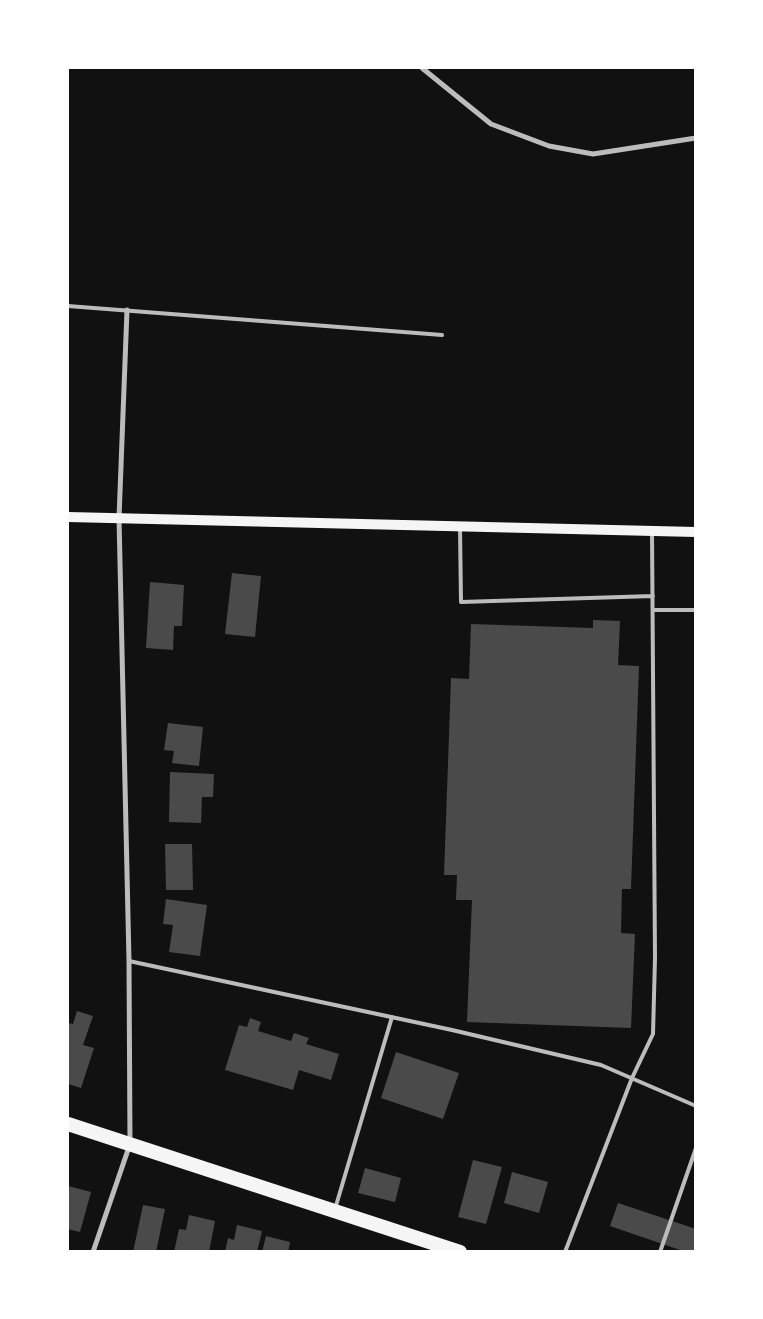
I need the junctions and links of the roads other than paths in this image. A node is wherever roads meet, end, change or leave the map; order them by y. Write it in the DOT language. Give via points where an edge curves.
graph roads {
  1 [pos="422,68"];
  2 [pos="696,138"];
  3 [pos="68,306"];
  4 [pos="127,310"];
  5 [pos="442,335"];
  6 [pos="68,517"];
  7 [pos="119,518"];
  8 [pos="460,526"];
  9 [pos="652,531"];
  10 [pos="696,532"];
  11 [pos="653,596"];
  12 [pos="653,610"];
  13 [pos="696,610"];
  14 [pos="129,961"];
  15 [pos="392,1017"];
  16 [pos="632,1078"];
  17 [pos="696,1106"];
  18 [pos="68,1124"];
  19 [pos="130,1144"];
  20 [pos="696,1148"];
  21 [pos="335,1211"];
  22 [pos="93,1252"];
  23 [pos="460,1252"];
  24 [pos="565,1252"];
  25 [pos="660,1252"];
  1 -- 2 [label="street" via="491,124 549,146 594,154"];
  3 -- 4 [label="lane"];
  4 -- 5 [label="lane"];
  4 -- 7 [label="street"];
  6 -- 7 [label="main road"];
  7 -- 8 [label="main road"];
  7 -- 14 [label="street"];
  8 -- 9 [label="main road"];
  8 -- 11 [label="lane" via="461,602"];
  9 -- 10 [label="main road"];
  9 -- 11 [label="lane"];
  11 -- 12 [label="lane"];
  12 -- 13 [label="lane"];
  12 -- 16 [label="lane" via="653,1034"];
  14 -- 15 [label="lane"];
  14 -- 19 [label="street"];
  15 -- 16 [label="lane" via="601,1065"];
  15 -- 21 [label="lane"];
  16 -- 17 [label="lane"];
  16 -- 24 [label="lane"];
  18 -- 19 [label="highway"];
  19 -- 21 [label="highway"];
  19 -- 22 [label="street"];
  20 -- 25 [label="lane"];
  21 -- 23 [label="highway"];
}
